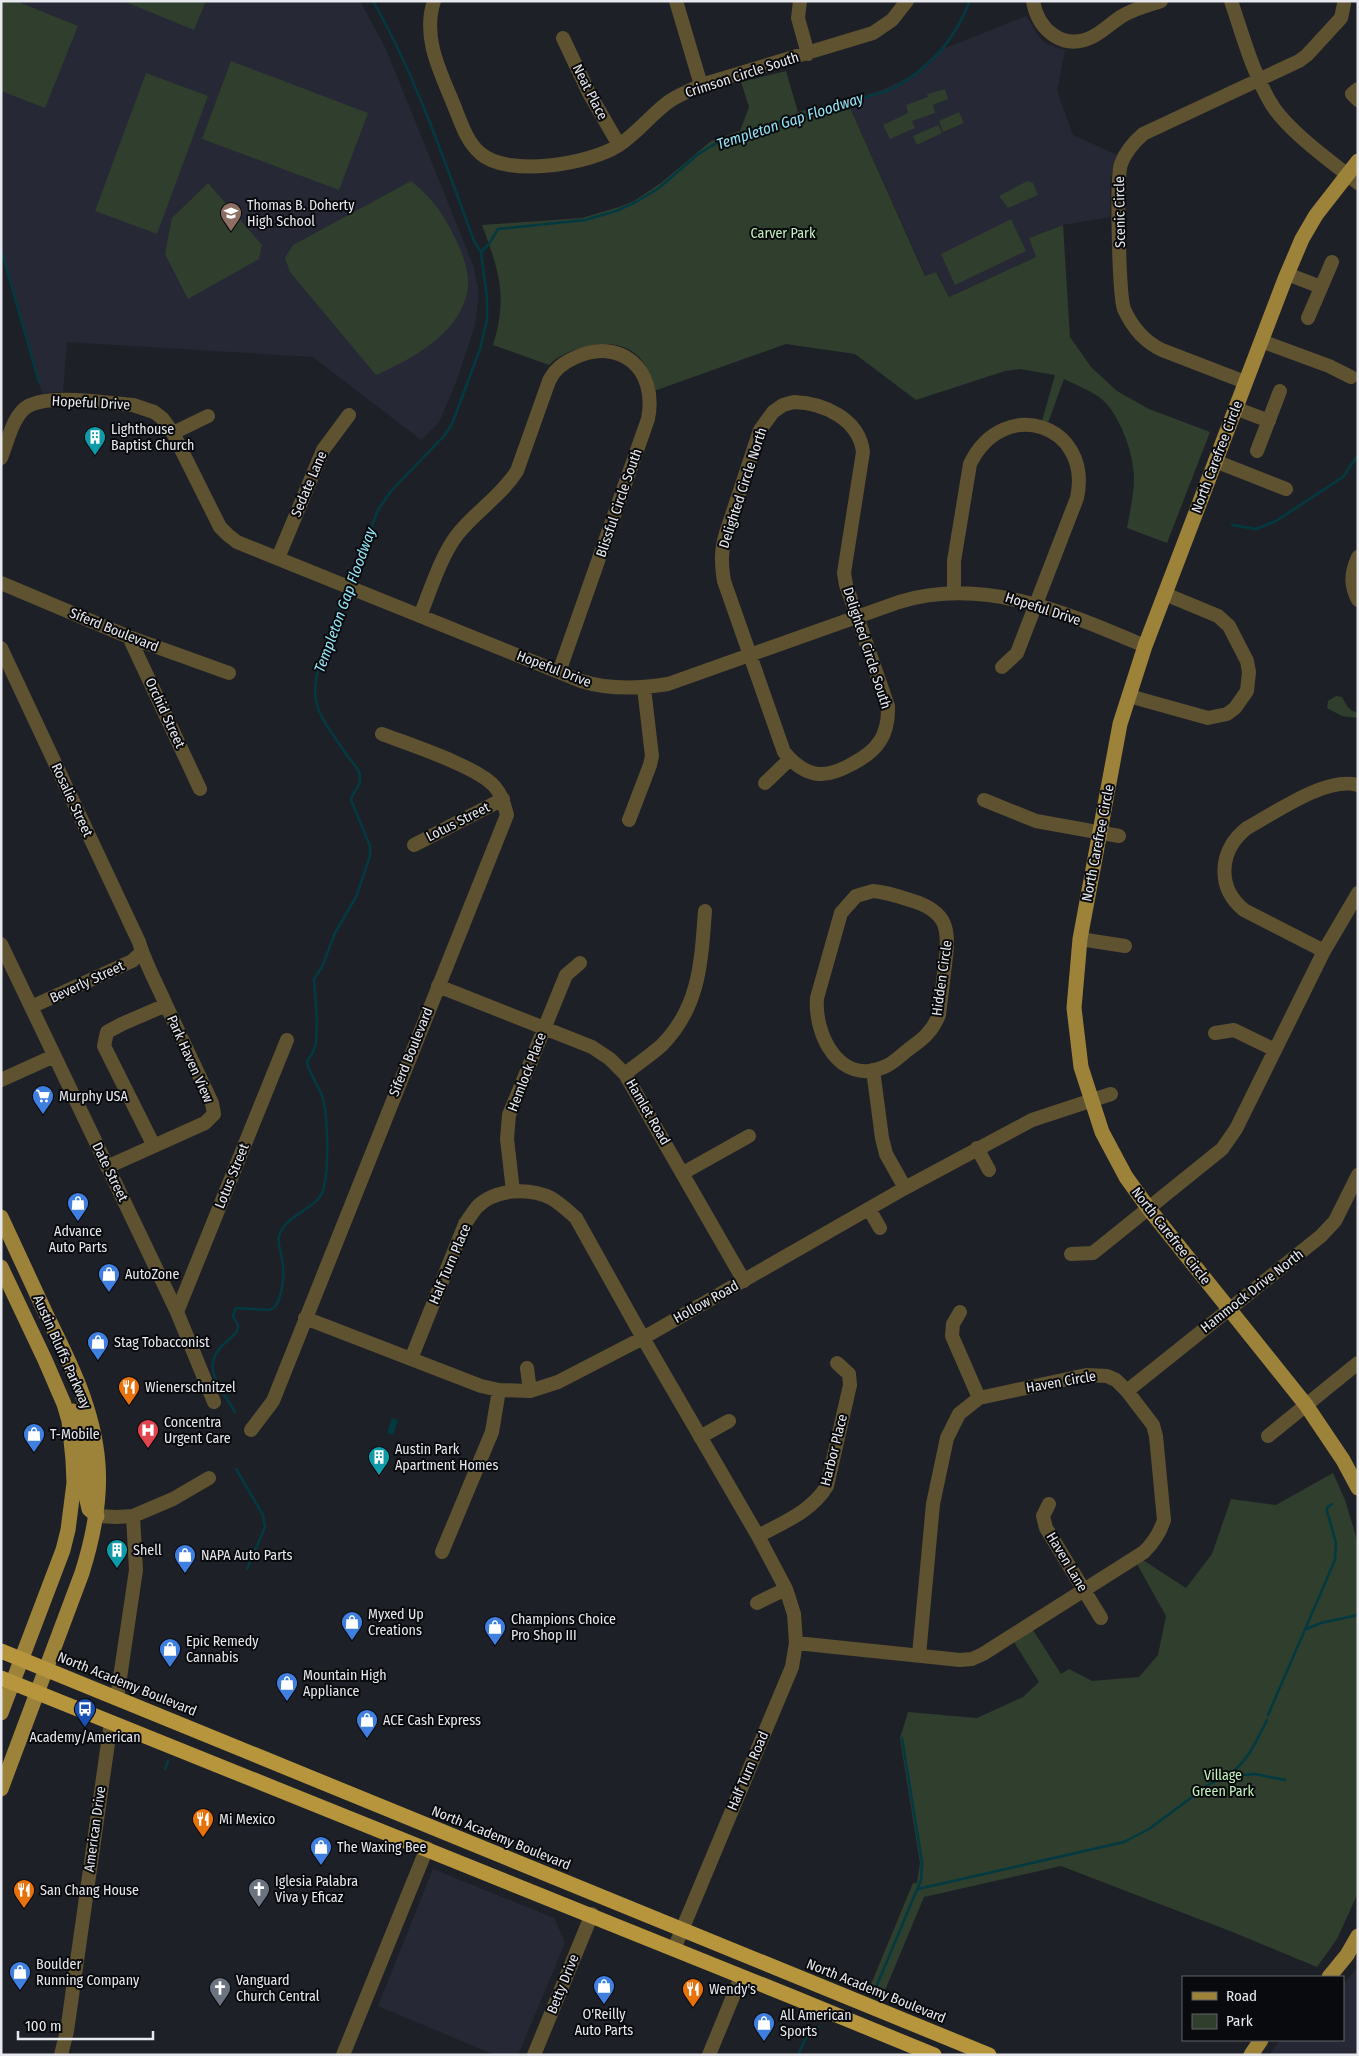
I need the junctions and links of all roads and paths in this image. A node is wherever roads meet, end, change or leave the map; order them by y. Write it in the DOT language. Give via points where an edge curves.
graph roads {
  1 [pos="434,1"];
  2 [pos="676,1"];
  3 [pos="800,1"];
  4 [pos="906,1"];
  5 [pos="1033,1"];
  6 [pos="1161,1"];
  7 [pos="1232,1"];
  8 [pos="1344,4"];
  9 [pos="563,38"];
  10 [pos="808,54"];
  11 [pos="1259,80"];
  12 [pos="701,86"];
  13 [pos="1358,89"];
  14 [pos="1358,100"];
  15 [pos="618,146"];
  16 [pos="1358,161"];
  17 [pos="1352,178"];
  18 [pos="1332,262"];
  19 [pos="1287,274"];
  20 [pos="1321,287"];
  21 [pos="1308,318"];
  22 [pos="1261,341"];
  23 [pos="1351,377"];
  24 [pos="1245,382"];
  25 [pos="1280,391"];
  26 [pos="824,408"];
  27 [pos="1236,408"];
  28 [pos="349,415"];
  29 [pos="208,416"];
  30 [pos="1269,421"];
  31 [pos="173,433"];
  32 [pos="1257,451"];
  33 [pos="1,458"];
  34 [pos="1215,461"];
  35 [pos="1286,489"];
  36 [pos="1358,557"];
  37 [pos="278,558"];
  38 [pos="1,583"];
  39 [pos="954,592"];
  40 [pos="1165,594"];
  41 [pos="1358,600"];
  42 [pos="1035,604"];
  43 [pos="420,616"];
  44 [pos="856,616"];
  45 [pos="129,637"];
  46 [pos="1145,646"];
  47 [pos="1,648"];
  48 [pos="751,655"];
  49 [pos="1002,667"];
  50 [pos="559,672"];
  51 [pos="228,673"];
  52 [pos="644,688"];
  53 [pos="1129,696"];
  54 [pos="382,734"];
  55 [pos="790,759"];
  56 [pos="765,782"];
  57 [pos="1358,785"];
  58 [pos="200,789"];
  59 [pos="503,799"];
  60 [pos="984,800"];
  61 [pos="629,820"];
  62 [pos="1100,832"];
  63 [pos="1119,836"];
  64 [pos="414,845"];
  65 [pos="1358,892"];
  66 [pos="705,911"];
  67 [pos="1080,939"];
  68 [pos="1,944"];
  69 [pos="1125,946"];
  70 [pos="1324,951"];
  71 [pos="141,953"];
  72 [pos="580,963"];
  73 [pos="438,986"];
  74 [pos="166,1005"];
  75 [pos="31,1007"];
  76 [pos="544,1028"];
  77 [pos="1215,1033"];
  78 [pos="286,1040"];
  79 [pos="1275,1050"];
  80 [pos="54,1056"];
  81 [pos="873,1070"];
  82 [pos="626,1074"];
  83 [pos="1,1080"];
  84 [pos="1111,1094"];
  85 [pos="1091,1101"];
  86 [pos="749,1136"];
  87 [pos="154,1146"];
  88 [pos="978,1148"];
  89 [pos="107,1167"];
  90 [pos="990,1170"];
  91 [pos="683,1174"];
  92 [pos="1358,1175"];
  93 [pos="905,1188"];
  94 [pos="513,1191"];
  95 [pos="869,1209"];
  96 [pos="1149,1209"];
  97 [pos="1,1217"];
  98 [pos="880,1228"];
  99 [pos="1071,1254"];
  100 [pos="4,1273"];
  101 [pos="744,1281"];
  102 [pos="34,1288"];
  103 [pos="1228,1309"];
  104 [pos="177,1312"];
  105 [pos="960,1312"];
  106 [pos="306,1318"];
  107 [pos="643,1338"];
  108 [pos="411,1359"];
  109 [pos="837,1363"];
  110 [pos="1358,1363"];
  111 [pos="527,1368"];
  112 [pos="498,1390"];
  113 [pos="530,1391"];
  114 [pos="1127,1391"];
  115 [pos="979,1398"];
  116 [pos="214,1402"];
  117 [pos="64,1404"];
  118 [pos="1306,1405"];
  119 [pos="729,1421"];
  120 [pos="251,1430"];
  121 [pos="1268,1436"];
  122 [pos="700,1437"];
  123 [pos="209,1478"];
  124 [pos="1358,1488"];
  125 [pos="1049,1504"];
  126 [pos="97,1516"];
  127 [pos="132,1516"];
  128 [pos="758,1536"];
  129 [pos="442,1552"];
  130 [pos="786,1589"];
  131 [pos="1083,1589"];
  132 [pos="757,1603"];
  133 [pos="1101,1618"];
  134 [pos="796,1643"];
  135 [pos="1,1651"];
  136 [pos="919,1656"];
  137 [pos="21,1659"];
  138 [pos="46,1668"];
  139 [pos="7,1680"];
  140 [pos="38,1692"];
  141 [pos="117,1698"];
  142 [pos="1,1713"];
  143 [pos="111,1722"];
  144 [pos="1,1789"];
  145 [pos="427,1848"];
  146 [pos="592,1914"];
  147 [pos="682,1930"];
  148 [pos="1358,1936"];
  149 [pos="674,1949"];
  150 [pos="1331,1976"];
  151 [pos="741,1977"];
  152 [pos="1260,2041"];
  153 [pos="61,2055"];
  154 [pos="343,2055"];
  155 [pos="534,2055"];
  156 [pos="709,2055"];
  157 [pos="934,2055"];
  158 [pos="989,2055"];
  159 [pos="1251,2055"];
  1 -- 15 [label="street, Crimson Circle South" via="430,20 433,52 463,128 481,154 504,165 517,166 582,161"];
  2 -- 12 [label="street"];
  3 -- 10 [label="street" via="798,18"];
  4 -- 10 [label="street, Crimson Circle South" via="892,20 873,33"];
  5 -- 6 [label="street" via="1037,17 1046,31 1057,38 1074,41 1099,33 1135,9"];
  7 -- 11 [label="street"];
  8 -- 11 [label="street, Scenic Circle" via="1341,18 1307,55"];
  9 -- 15 [label="street, Neat Place"];
  10 -- 12 [label="street, Crimson Circle South"];
  11 -- 17 [label="street" via="1286,122"];
  11 -- 24 [label="street, Scenic Circle" via="1143,134 1126,152 1118,176 1123,306 1134,328 1150,344 1162,350"];
  12 -- 15 [label="street, Crimson Circle South" via="667,103"];
  13 -- 14 [label="street" via="1352,94"];
  16 -- 17 [label="main road, North Carefree Circle"];
  17 -- 19 [label="main road, North Carefree Circle" via="1313,221"];
  18 -- 20 [label="street"];
  19 -- 20 [label="street"];
  19 -- 22 [label="main road, North Carefree Circle"];
  20 -- 21 [label="street"];
  22 -- 23 [label="street"];
  22 -- 24 [label="main road, North Carefree Circle"];
  24 -- 27 [label="main road, North Carefree Circle"];
  25 -- 30 [label="street"];
  26 -- 44 [label="street, Delighted Circle South" via="849,423 862,442 844,573"];
  26 -- 48 [label="street, Delighted Circle North" via="794,402 783,405 767,419 760,430 726,533 721,566 724,581"];
  27 -- 30 [label="street"];
  27 -- 34 [label="main road, North Carefree Circle"];
  28 -- 37 [label="street, Sedate Lane" via="323,450"];
  29 -- 31 [label="street"];
  30 -- 32 [label="street"];
  31 -- 33 [label="street, Hopeful Drive" via="162,418 144,408 52,399 24,409"];
  31 -- 37 [label="street, Hopeful Drive" via="220,527 237,542"];
  34 -- 35 [label="street"];
  34 -- 40 [label="main road, North Carefree Circle"];
  36 -- 41 [label="street" via="1352,576"];
  37 -- 43 [label="street, Hopeful Drive"];
  38 -- 45 [label="street, Siferd Boulevard"];
  39 -- 42 [label="street, Hopeful Drive" via="986,594"];
  39 -- 42 [label="street" via="954,561 970,464 986,440 1007,427 1027,425 1056,434 1071,450 1077,460 1080,486"];
  39 -- 44 [label="street, Hopeful Drive" via="918,596"];
  40 -- 46 [label="main road, North Carefree Circle"];
  40 -- 53 [label="street" via="1218,616 1229,626 1250,672 1247,692 1226,714 1208,718"];
  42 -- 46 [label="street, Hopeful Drive"];
  42 -- 49 [label="street" via="1017,653"];
  43 -- 50 [label="street, Hopeful Drive"];
  43 -- 50 [label="street, Blissful Circle South" via="457,536 509,484 517,471 554,372 582,354 608,350 628,357 639,368 647,389 650,412"];
  44 -- 48 [label="street, Hopeful Drive"];
  44 -- 55 [label="street, Delighted Circle South" via="888,706 881,740 868,756 826,774 808,771"];
  45 -- 51 [label="street, Siferd Boulevard"];
  45 -- 58 [label="street, Orchid Street"];
  46 -- 53 [label="main road, North Carefree Circle"];
  47 -- 71 [label="street, Rosalie Street" via="139,942"];
  48 -- 52 [label="street, Hopeful Drive" via="668,684"];
  48 -- 55 [label="street, Delighted Circle North" via="784,752"];
  50 -- 52 [label="street, Hopeful Drive" via="607,688"];
  52 -- 61 [label="street" via="652,756"];
  53 -- 62 [label="main road, North Carefree Circle" via="1120,724"];
  54 -- 59 [label="street" via="471,769 494,785"];
  55 -- 56 [label="street"];
  57 -- 70 [label="street" via="1345,782 1328,785 1247,828 1237,836 1227,853 1226,886 1236,904"];
  59 -- 64 [label="street, Lotus Street"];
  59 -- 73 [label="street, Siferd Boulevard" via="507,815"];
  60 -- 62 [label="street" via="1036,820"];
  62 -- 63 [label="street"];
  62 -- 67 [label="main road, North Carefree Circle"];
  65 -- 70 [label="street"];
  66 -- 82 [label="street" via="701,966 688,1008 661,1046"];
  67 -- 69 [label="street"];
  67 -- 85 [label="main road, North Carefree Circle" via="1074,1008 1078,1048"];
  68 -- 75 [label="street, Date Street"];
  70 -- 79 [label="street"];
  71 -- 74 [label="street, Rosalie Street"];
  71 -- 75 [label="street, Beverly Street" via="132,961"];
  72 -- 76 [label="street, Hemlock Place" via="566,975"];
  73 -- 76 [label="street, Hamlet Road"];
  73 -- 106 [label="street, Siferd Boulevard"];
  74 -- 87 [label="street, Park Haven View" via="212,1103 214,1114 205,1123"];
  74 -- 87 [label="street" via="107,1032 104,1046"];
  75 -- 80 [label="street, Date Street"];
  76 -- 82 [label="street, Hamlet Road" via="592,1047"];
  76 -- 94 [label="street, Hemlock Place" via="509,1115 507,1138"];
  77 -- 79 [label="street" via="1234,1030"];
  78 -- 104 [label="street, Lotus Street"];
  79 -- 96 [label="street" via="1236,1129 1222,1149"];
  80 -- 83 [label="street"];
  80 -- 89 [label="street, Date Street"];
  81 -- 81 [label="street, Hidden Circle" via="847,1066 834,1056 811,1027 837,925 853,891 886,892 926,904 947,929 945,970 934,1026 928,1035 885,1067"];
  81 -- 93 [label="street" via="886,1154"];
  82 -- 91 [label="street, Hamlet Road"];
  84 -- 85 [label="street, Hollow Road"];
  85 -- 88 [label="street, Hollow Road" via="1032,1120"];
  85 -- 96 [label="main road, North Carefree Circle" via="1115,1158"];
  86 -- 91 [label="street"];
  87 -- 89 [label="street, Park Haven View"];
  88 -- 90 [label="street"];
  88 -- 93 [label="street, Hollow Road"];
  89 -- 104 [label="street, Date Street"];
  91 -- 101 [label="street, Hamlet Road"];
  92 -- 103 [label="street, Hammock Drive North" via="1335,1221 1321,1236"];
  93 -- 95 [label="street, Hollow Road"];
  94 -- 107 [label="street, Half Turn Place" via="549,1197 576,1218"];
  94 -- 108 [label="street, Half Turn Place" via="491,1197 477,1207 466,1224"];
  95 -- 98 [label="street"];
  95 -- 101 [label="street, Hollow Road"];
  96 -- 99 [label="street" via="1093,1253"];
  96 -- 103 [label="main road, North Carefree Circle"];
  97 -- 102 [label="main road, Austin Bluffs Parkway"];
  100 -- 102 [label="main road, Austin Bluffs Parkway"];
  100 -- 117 [label="main road, Austin Bluffs Parkway"];
  101 -- 107 [label="street, Hollow Road"];
  102 -- 126 [label="main road, Austin Bluffs Parkway" via="89,1409 98,1465"];
  103 -- 114 [label="street, Hammock Drive North"];
  103 -- 118 [label="main road, North Carefree Circle"];
  104 -- 116 [label="street, Date Street"];
  105 -- 115 [label="street" via="953,1324 952,1336"];
  106 -- 108 [label="street, Hollow Road"];
  106 -- 120 [label="street, Siferd Boulevard" via="273,1400"];
  107 -- 113 [label="street, Hollow Road" via="558,1382"];
  107 -- 122 [label="street, Half Turn Road"];
  108 -- 112 [label="street, Hollow Road"];
  109 -- 128 [label="street, Harbor Place" via="849,1374 850,1385 827,1486 809,1509"];
  110 -- 118 [label="street"];
  111 -- 113 [label="street"];
  112 -- 113 [label="street, Hollow Road"];
  112 -- 129 [label="street" via="492,1432"];
  114 -- 115 [label="street, Haven Circle" via="1107,1376 1086,1375"];
  114 -- 131 [label="street, Haven Circle" via="1148,1417 1156,1436 1164,1520 1154,1542 1144,1552"];
  115 -- 136 [label="street, Haven Circle" via="959,1414 947,1438 933,1504"];
  117 -- 126 [label="main road" via="77,1414 86,1462 87,1500 89,1509"];
  117 -- 137 [label="main road, Austin Bluffs Parkway" via="74,1460 68,1530"];
  118 -- 121 [label="street"];
  118 -- 124 [label="main road, North Carefree Circle"];
  119 -- 122 [label="street"];
  122 -- 128 [label="street, Half Turn Road"];
  123 -- 127 [label="street"];
  125 -- 131 [label="street, Haven Lane" via="1043,1516 1046,1528"];
  126 -- 127 [label="street"];
  126 -- 138 [label="main road, Austin Bluffs Parkway" via="84,1566"];
  127 -- 141 [label="street" via="136,1570"];
  128 -- 130 [label="street, Half Turn Road"];
  130 -- 132 [label="street"];
  130 -- 134 [label="street, Half Turn Road" via="794,1614"];
  131 -- 133 [label="street, Haven Lane"];
  131 -- 136 [label="street, Haven Circle" via="972,1659"];
  134 -- 136 [label="street, Haven Circle"];
  134 -- 147 [label="street, Half Turn Road" via="792,1667"];
  135 -- 137 [label="highway, North Academy Boulevard"];
  137 -- 138 [label="highway, North Academy Boulevard"];
  137 -- 139 [label="main road, Austin Bluffs Parkway"];
  138 -- 140 [label="main road, Austin Bluffs Parkway"];
  138 -- 141 [label="highway, North Academy Boulevard"];
  139 -- 140 [label="highway"];
  139 -- 142 [label="main road, Austin Bluffs Parkway"];
  140 -- 143 [label="highway"];
  140 -- 144 [label="main road, Austin Bluffs Parkway"];
  141 -- 147 [label="highway, North Academy Boulevard"];
  143 -- 145 [label="highway"];
  143 -- 153 [label="street, American Drive"];
  145 -- 146 [label="highway"];
  145 -- 154 [label="street"];
  146 -- 149 [label="highway"];
  146 -- 155 [label="street, Betty Drive"];
  147 -- 149 [label="street, Half Turn Road"];
  147 -- 158 [label="highway, North Academy Boulevard"];
  148 -- 150 [label="main road"];
  149 -- 151 [label="highway"];
  151 -- 156 [label="street"];
  151 -- 157 [label="highway"];
  152 -- 159 [label="main road"];
}
